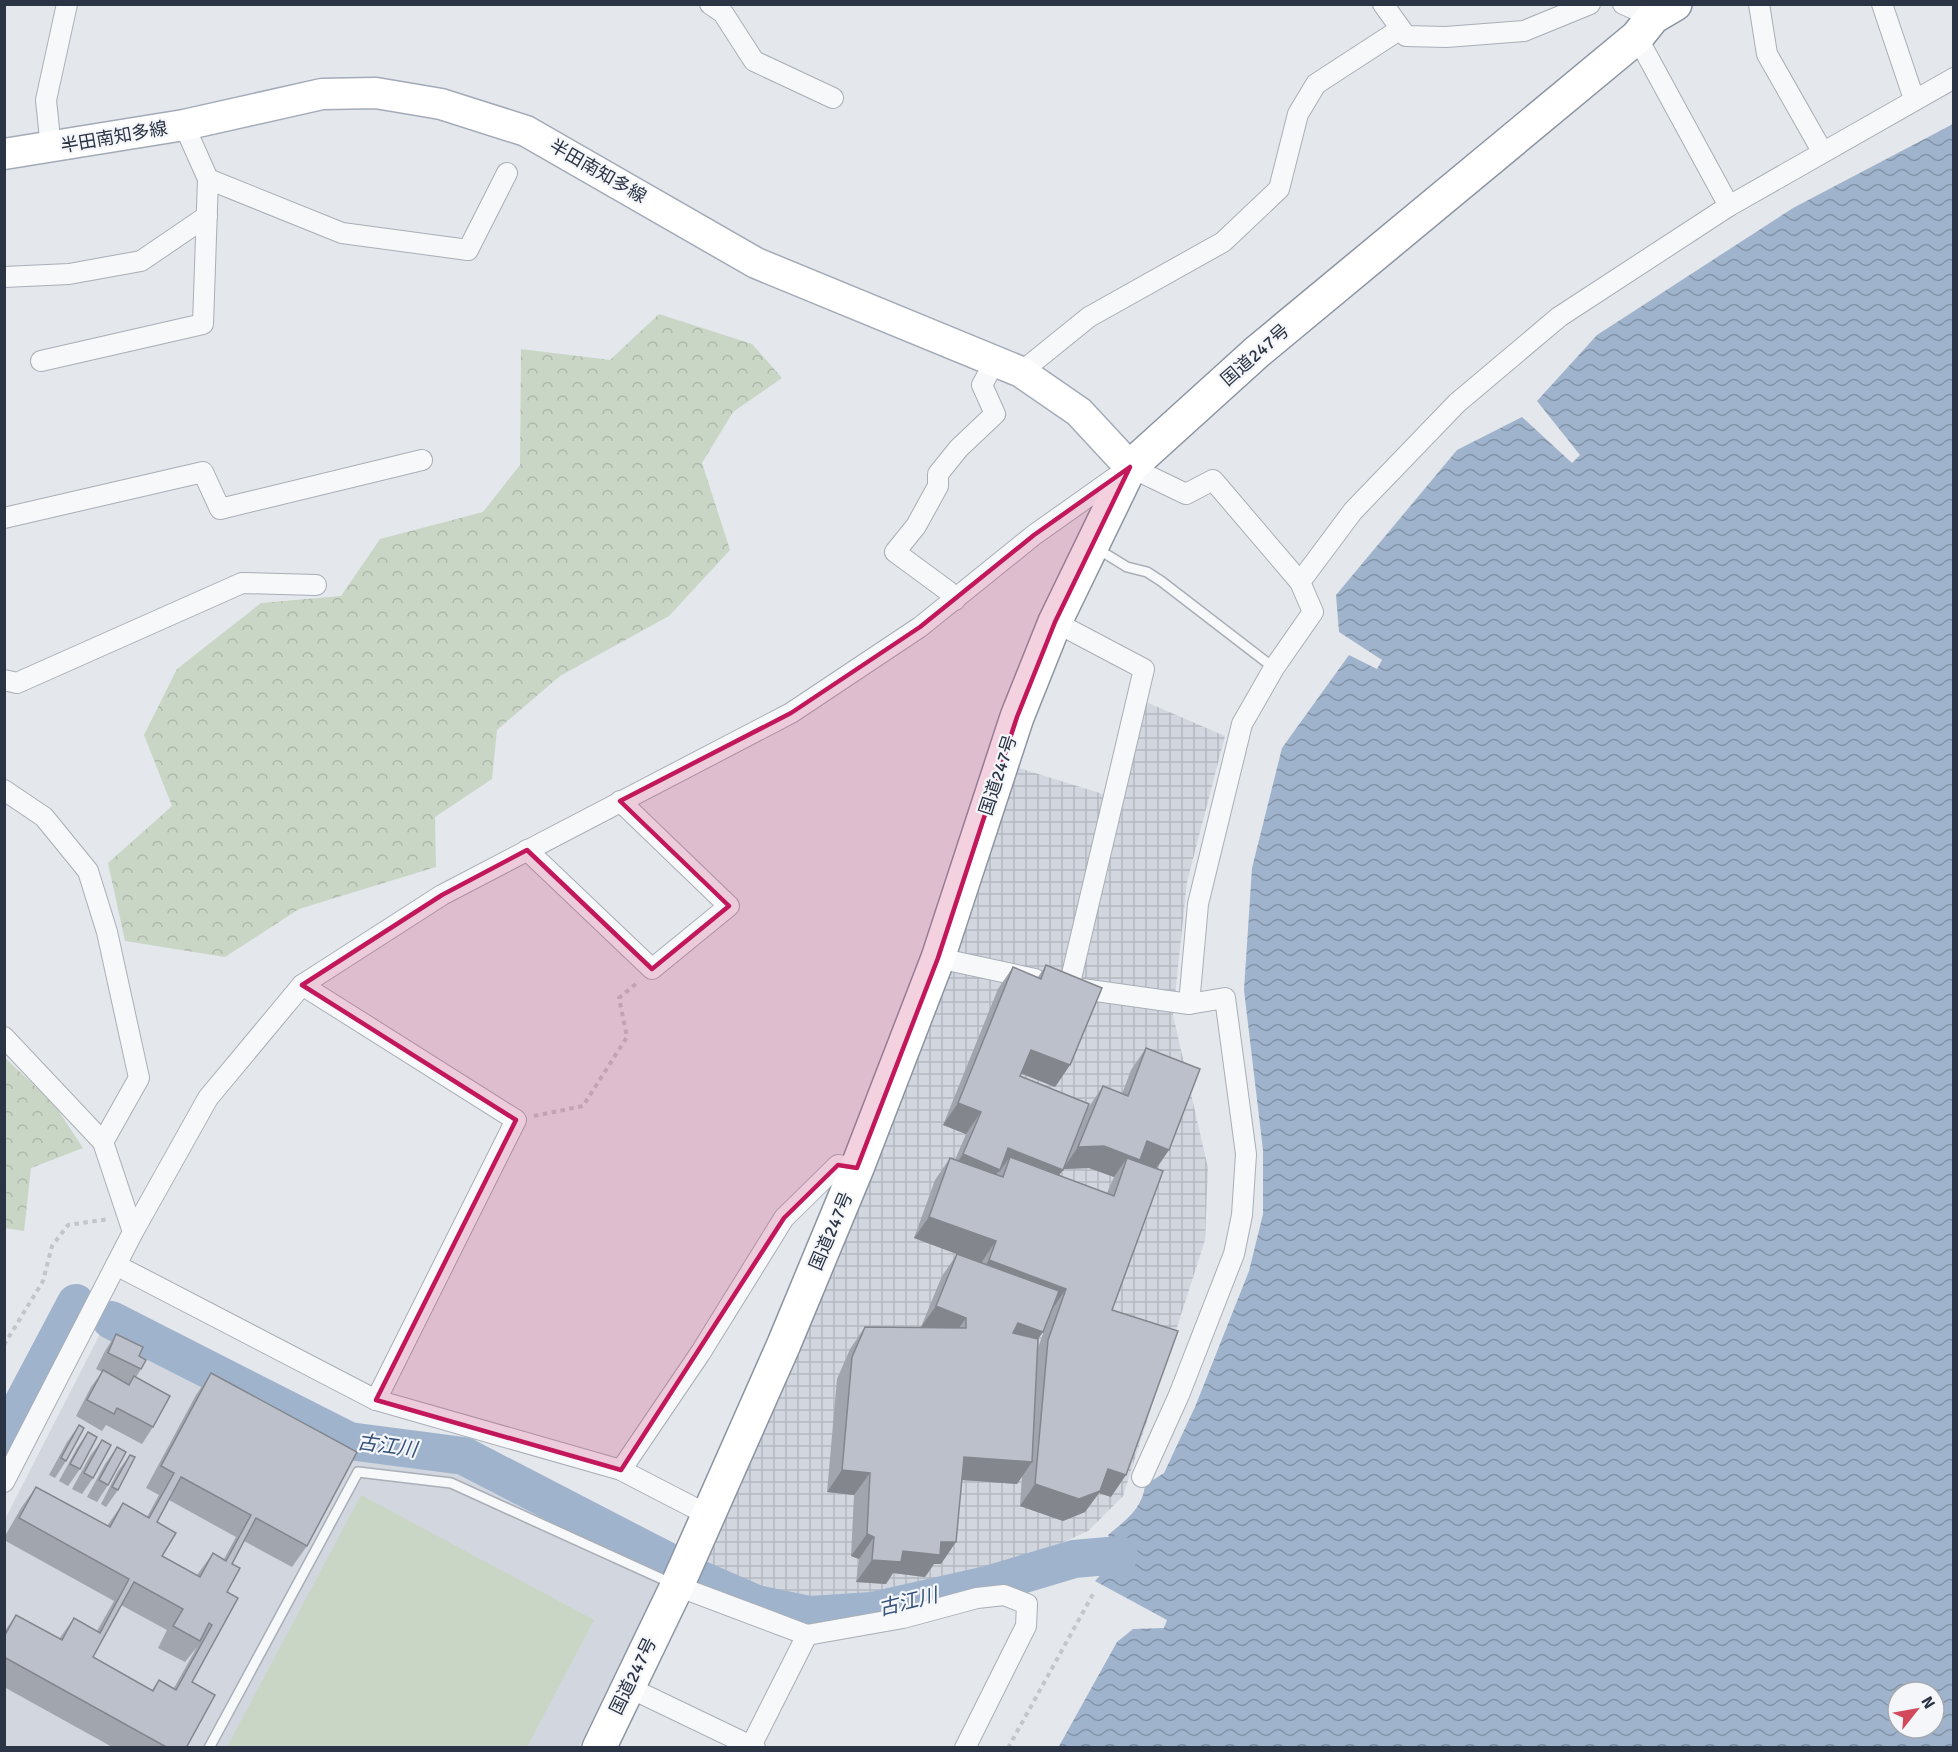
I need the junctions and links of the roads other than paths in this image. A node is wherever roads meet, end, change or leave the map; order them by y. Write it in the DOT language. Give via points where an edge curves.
graph roads {
  1 [pos="67,4"];
  2 [pos="710,4"];
  3 [pos="1383,4"];
  4 [pos="1590,4"];
  5 [pos="1623,4"];
  6 [pos="1759,4"];
  7 [pos="1882,4"];
  8 [pos="1655,20"];
  9 [pos="1399,30"];
  10 [pos="1953,78"];
  11 [pos="833,98"];
  12 [pos="1914,99"];
  13 [pos="184,125"];
  14 [pos="51,148"];
  15 [pos="1822,151"];
  16 [pos="4,154"];
  17 [pos="507,173"];
  18 [pos="208,178"];
  19 [pos="1729,206"];
  20 [pos="207,216"];
  21 [pos="4,277"];
  22 [pos="41,360"];
  23 [pos="1008,367"];
  24 [pos="422,460"];
  25 [pos="1130,467"];
  26 [pos="4,518"];
  27 [pos="1091,545"];
  28 [pos="1300,582"];
  29 [pos="316,585"];
  30 [pos="955,600"];
  31 [pos="1055,622"];
  32 [pos="1274,668"];
  33 [pos="4,680"];
  34 [pos="4,790"];
  35 [pos="620,801"];
  36 [pos="527,850"];
  37 [pos="938,958"];
  38 [pos="302,985"];
  39 [pos="1069,987"];
  40 [pos="1189,1004"];
  41 [pos="4,1036"];
  42 [pos="103,1142"];
  43 [pos="857,1168"];
  44 [pos="130,1224"];
  45 [pos="116,1265"];
  46 [pos="376,1400"];
  47 [pos="621,1470"];
  48 [pos="1142,1477"];
  49 [pos="4,1482"];
  50 [pos="708,1515"];
  51 [pos="677,1586"];
  52 [pos="807,1635"];
  53 [pos="628,1687"];
  54 [pos="752,1747"];
  55 [pos="209,1748"];
  56 [pos="599,1748"];
  57 [pos="965,1748"];
  1 -- 14 [label="street" via="46,100"];
  2 -- 11 [label="street" via="723,13 754,61"];
  3 -- 9 [label="street"];
  4 -- 9 [label="street" via="1524,31 1446,37 1406,36"];
  5 -- 8 [label="street"];
  6 -- 15 [label="street" via="1767,54"];
  7 -- 12 [label="street"];
  8 -- 19 [label="street"];
  8 -- 25 [label="highway, 国道247号" via="1257,352"];
  9 -- 23 [label="street" via="1316,84 1298,114 1279,189 1223,242"];
  10 -- 12 [label="street"];
  12 -- 15 [label="street"];
  13 -- 14 [label="main road, 半田南知多線"];
  13 -- 18 [label="street"];
  13 -- 23 [label="main road, 半田南知多線" via="322,94 376,93 441,104 526,131 756,263"];
  14 -- 16 [label="main road, 半田南知多線"];
  15 -- 19 [label="street"];
  17 -- 18 [label="street" via="468,250 342,233"];
  18 -- 20 [label="street"];
  19 -- 28 [label="street" via="1559,317 1457,403 1353,511"];
  20 -- 21 [label="street" via="141,261 69,274"];
  20 -- 22 [label="street" via="203,324"];
  23 -- 25 [label="main road, 半田南知多線" via="1079,412"];
  23 -- 30 [label="street" via="982,385 995,414 938,474 938,486 916,526 895,552"];
  24 -- 26 [label="street" via="220,509 203,472"];
  25 -- 27 [label="highway, 国道247号"];
  25 -- 28 [label="street" via="1186,494 1214,480"];
  25 -- 30 [label="street" via="1034,535"];
  27 -- 31 [label="highway, 国道247号"];
  27 -- 32 [label="lane" via="1127,567 1161,581"];
  28 -- 32 [label="street" via="1313,612"];
  29 -- 33 [label="street" via="242,582 16,683"];
  30 -- 35 [label="street" via="791,713"];
  31 -- 37 [label="highway, 国道247号" via="1017,717"];
  31 -- 39 [label="street" via="1144,669"];
  32 -- 40 [label="street" via="1242,724 1198,904"];
  34 -- 42 [label="street" via="44,817 88,871 107,932 139,1078"];
  35 -- 36 [label="street"];
  35 -- 36 [label="street" via="729,906 652,969"];
  36 -- 38 [label="street" via="442,895"];
  37 -- 39 [label="street"];
  37 -- 43 [label="highway, 国道247号"];
  38 -- 44 [label="street" via="208,1098"];
  38 -- 46 [label="street" via="516,1120"];
  39 -- 40 [label="street"];
  40 -- 48 [label="street" via="1225,998 1246,1154 1242,1215 1234,1254"];
  41 -- 42 [label="street"];
  42 -- 44 [label="street"];
  43 -- 47 [label="street" via="838,1165 784,1218 701,1352"];
  43 -- 50 [label="highway, 国道247号"];
  44 -- 45 [label="street"];
  45 -- 46 [label="street"];
  45 -- 49 [label="street"];
  46 -- 47 [label="street"];
  47 -- 50 [label="street"];
  50 -- 51 [label="highway, 国道247号"];
  51 -- 52 [label="street"];
  51 -- 53 [label="highway, 国道247号"];
  51 -- 55 [label="lane" via="451,1483 358,1473"];
  52 -- 54 [label="street"];
  52 -- 57 [label="street" via="903,1618 976,1598 1004,1595 1027,1604 1026,1626"];
  53 -- 54 [label="street"];
  53 -- 56 [label="highway, 国道247号"];
}
